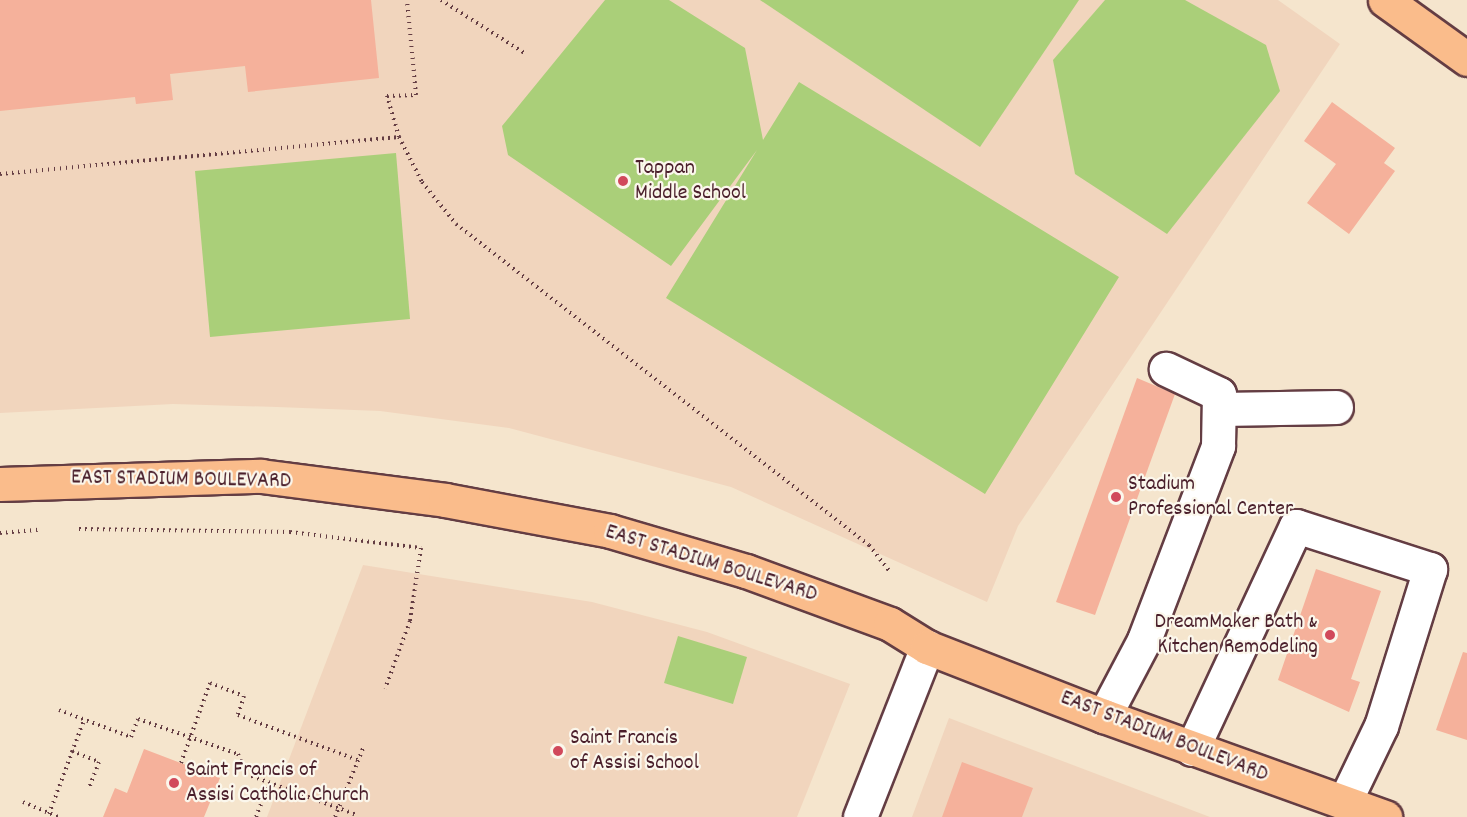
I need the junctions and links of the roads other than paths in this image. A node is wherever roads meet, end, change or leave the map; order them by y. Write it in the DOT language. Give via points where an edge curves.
graph roads {
  1 [pos="1386,0"];
  2 [pos="1467,58"];
  3 [pos="1166,369"];
  4 [pos="1336,407"];
  5 [pos="1223,408"];
  6 [pos="0,484"];
  7 [pos="927,647"];
  8 [pos="1104,716"];
  9 [pos="1192,749"];
  10 [pos="1344,803"];
  11 [pos="860,817"];
  12 [pos="1385,817"];
  1 -- 2 [label="main road"];
  3 -- 5 [label="street" via="1220,394"];
  4 -- 5 [label="street"];
  5 -- 8 [label="street" via="1218,446 1144,640"];
  6 -- 7 [label="main road, EAST STADIUM BOULEVARD" via="261,476 445,500 610,531 746,571 890,624"];
  7 -- 8 [label="main road, EAST STADIUM BOULEVARD"];
  7 -- 11 [label="street"];
  8 -- 9 [label="main road, EAST STADIUM BOULEVARD"];
  9 -- 10 [label="main road, EAST STADIUM BOULEVARD"];
  9 -- 10 [label="street" via="1296,526 1430,569 1381,726"];
  10 -- 12 [label="main road, EAST STADIUM BOULEVARD"];
}
